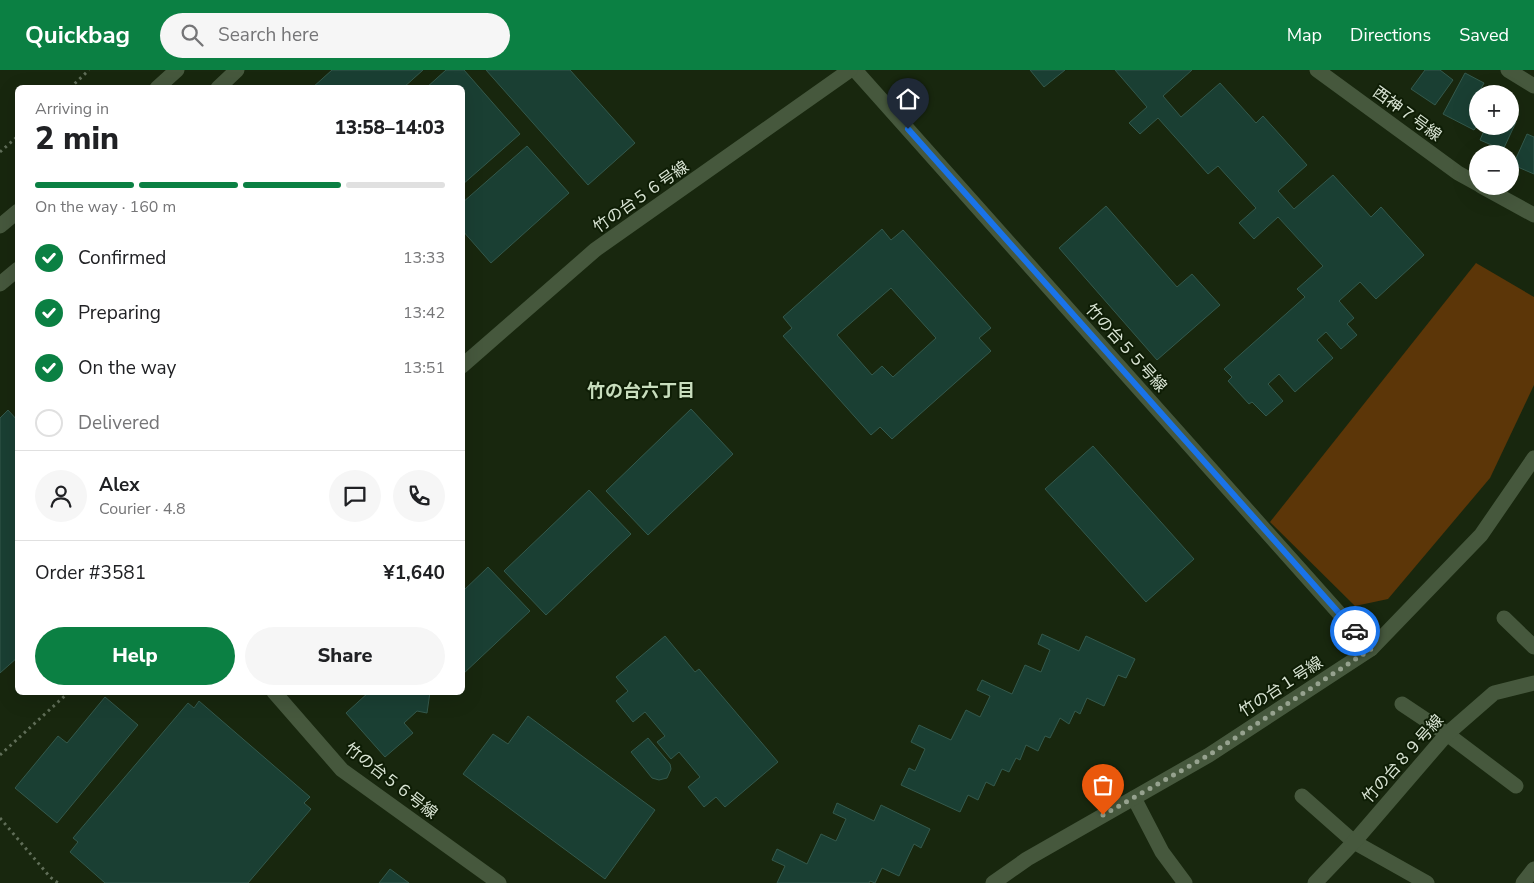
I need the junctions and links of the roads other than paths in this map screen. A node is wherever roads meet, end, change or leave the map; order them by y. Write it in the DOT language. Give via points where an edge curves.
graph roads {
  1 [pos="177,70"];
  2 [pos="850,70"];
  3 [pos="855,70"];
  4 [pos="1317,70"];
  5 [pos="1508,70"];
  6 [pos="234,71"];
  7 [pos="160,85"];
  8 [pos="221,85"];
  9 [pos="1534,86"];
  10 [pos="1469,179"];
  11 [pos="1497,195"];
  12 [pos="15,213"];
  13 [pos="1534,215"];
  14 [pos="0,226"];
  15 [pos="15,272"];
  16 [pos="0,284"];
  17 [pos="465,363"];
  18 [pos="1534,458"];
  19 [pos="1504,618"];
  20 [pos="1534,647"];
  21 [pos="1371,649"];
  22 [pos="1534,683"];
  23 [pos="277,695"];
  24 [pos="1402,704"];
  25 [pos="1447,734"];
  26 [pos="1516,786"];
  27 [pos="1302,796"];
  28 [pos="1134,798"];
  29 [pos="1354,842"];
  30 [pos="1534,869"];
  31 [pos="499,883"];
  32 [pos="993,883"];
  33 [pos="1185,883"];
  34 [pos="1315,883"];
  35 [pos="1426,883"];
  36 [pos="1523,883"];
  1 -- 7 [label="street"];
  2 -- 17 [label="street, 竹の台５６号線" via="596,250"];
  3 -- 21 [label="street, 竹の台５５号線"];
  4 -- 10 [label="street, 西神７号線"];
  5 -- 9 [label="street"];
  6 -- 8 [label="street"];
  11 -- 13 [label="street"];
  12 -- 14 [label="street"];
  15 -- 16 [label="street"];
  18 -- 21 [label="street, 竹の台１号線" via="1481,535"];
  19 -- 20 [label="street"];
  21 -- 28 [label="street, 竹の台１号線" via="1209,755"];
  22 -- 25 [label="street, 竹の台８９号線" via="1494,693"];
  23 -- 31 [label="street, 竹の台５６号線" via="342,770"];
  24 -- 25 [label="street"];
  25 -- 26 [label="street"];
  25 -- 29 [label="street, 竹の台８９号線"];
  27 -- 29 [label="street"];
  28 -- 32 [label="street, 竹の台１号線" via="1027,859"];
  28 -- 33 [label="street" via="1162,852"];
  29 -- 34 [label="street, 竹の台８９号線"];
  29 -- 35 [label="street"];
  30 -- 36 [label="street"];
}
